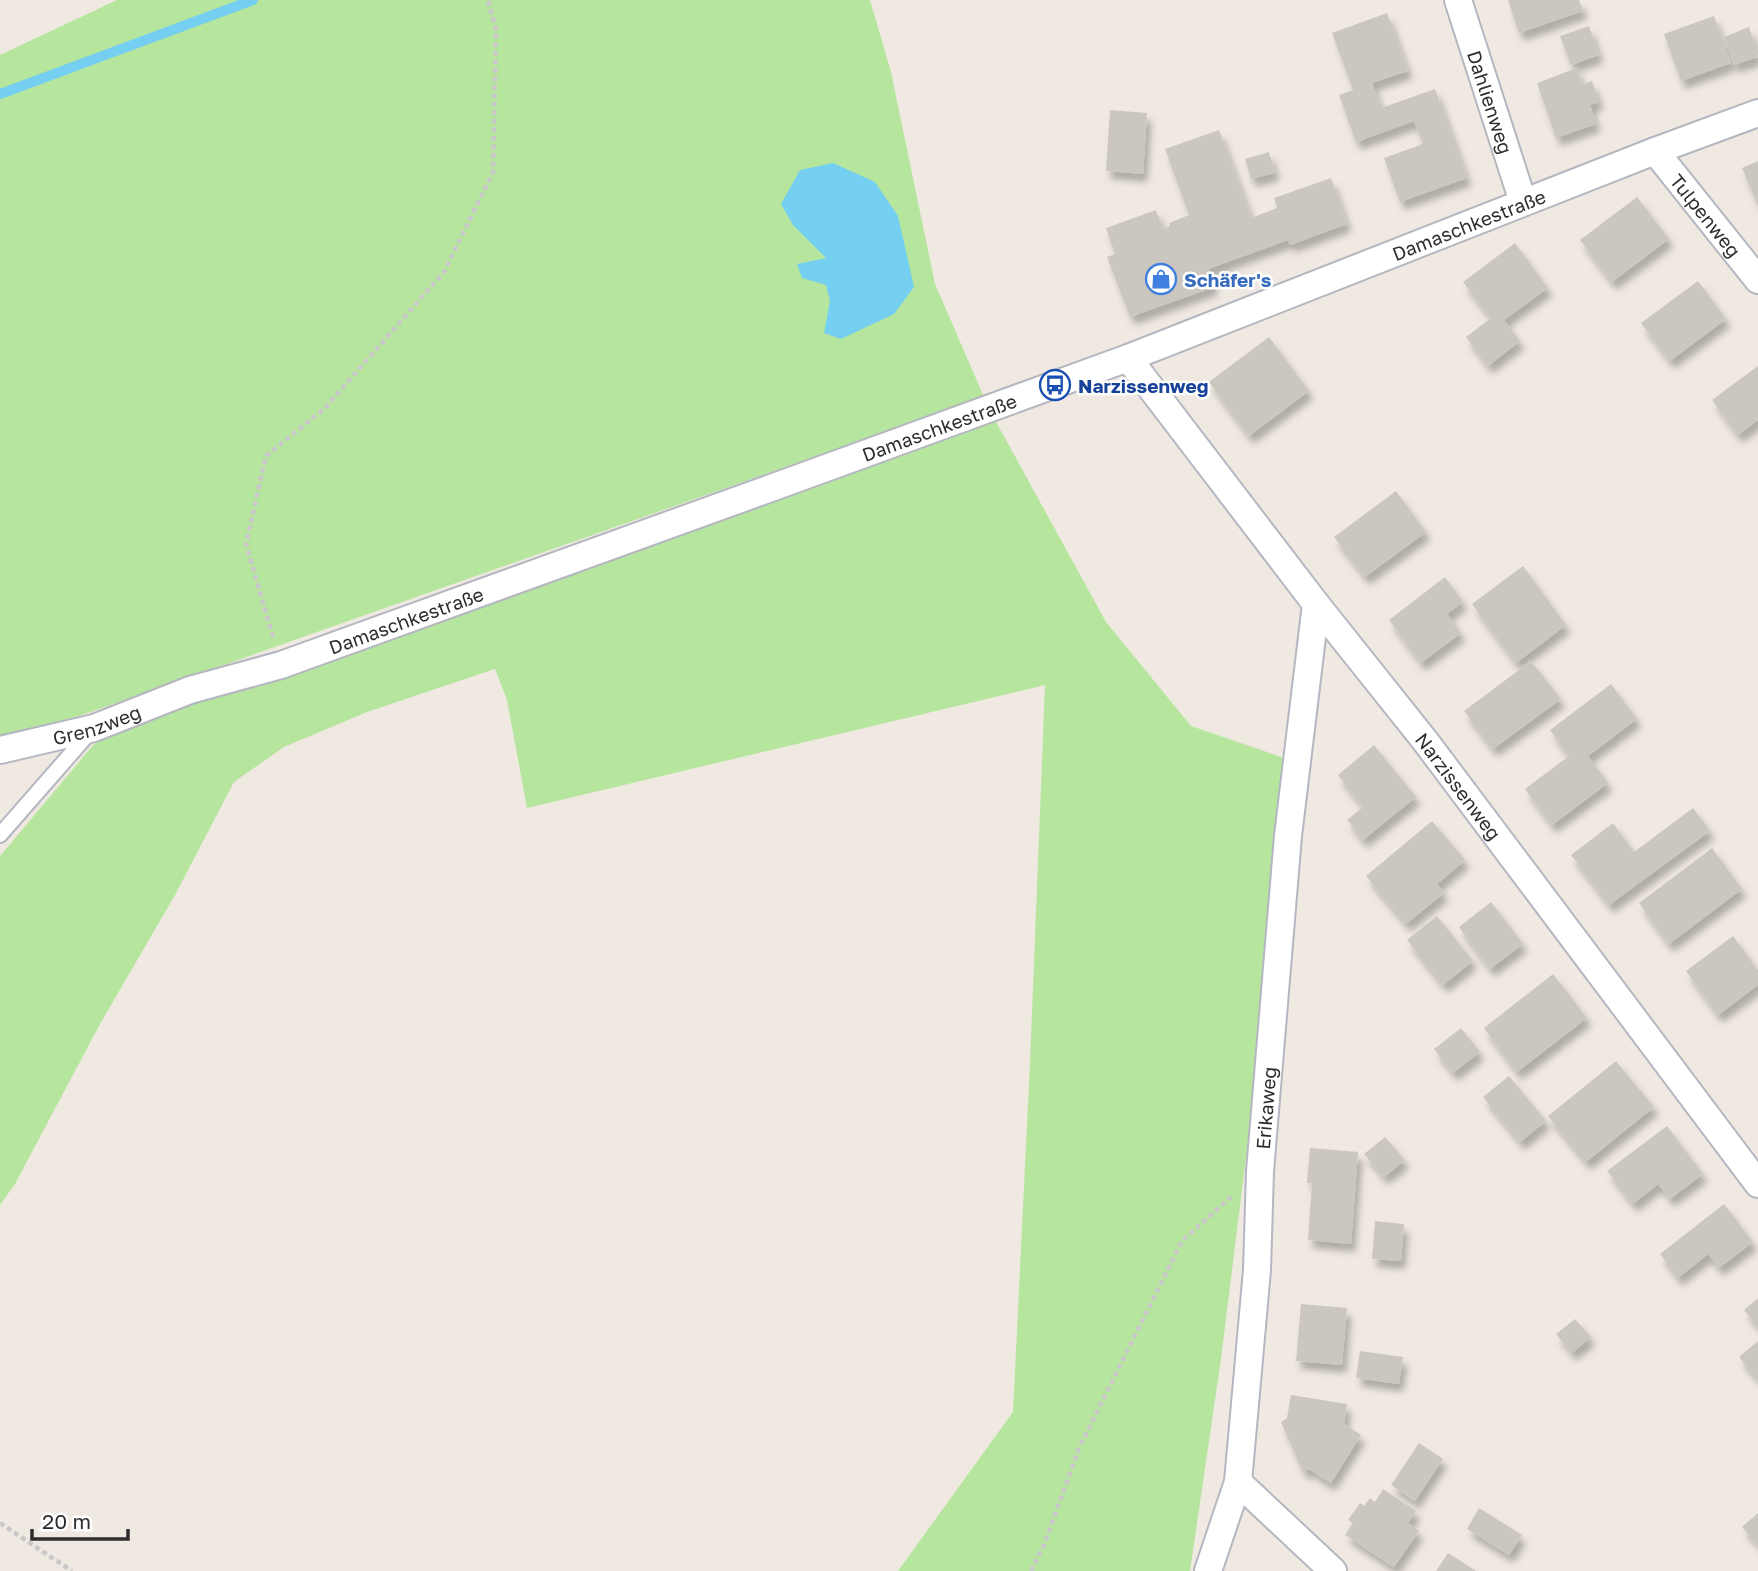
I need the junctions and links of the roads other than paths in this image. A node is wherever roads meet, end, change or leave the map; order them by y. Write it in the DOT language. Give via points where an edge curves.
graph roads {
  1 [pos="1458,0"];
  2 [pos="1758,113"];
  3 [pos="1655,151"];
  4 [pos="1523,202"];
  5 [pos="1758,280"];
  6 [pos="1128,358"];
  7 [pos="1316,604"];
  8 [pos="190,690"];
  9 [pos="94,728"];
  10 [pos="0,750"];
  11 [pos="0,835"];
  12 [pos="1758,1184"];
  13 [pos="1238,1482"];
  14 [pos="1208,1571"];
  15 [pos="1334,1571"];
  1 -- 4 [label="street, Dahlienweg"];
  2 -- 3 [label="street, Damaschkestraße"];
  3 -- 4 [label="street, Damaschkestraße"];
  3 -- 5 [label="street, Tulpenweg"];
  4 -- 6 [label="street, Damaschkestraße"];
  6 -- 7 [label="street, Narzissenweg"];
  6 -- 8 [label="street, Damaschkestraße" via="281,665"];
  7 -- 12 [label="street, Narzissenweg" via="1426,742"];
  7 -- 13 [label="street, Erikaweg" via="1288,836"];
  8 -- 9 [label="street, Grenzweg"];
  9 -- 10 [label="street, Grenzweg"];
  9 -- 11 [label="lane"];
  13 -- 14 [label="street, Erikaweg"];
  13 -- 15 [label="street"];
}
